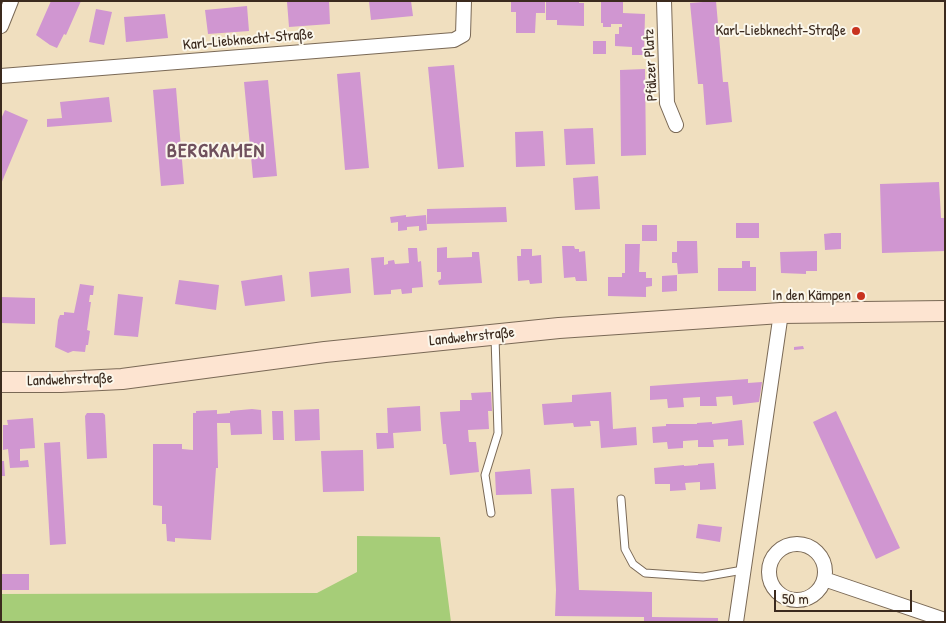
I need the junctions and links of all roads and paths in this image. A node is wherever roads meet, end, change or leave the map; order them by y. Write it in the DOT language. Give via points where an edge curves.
graph roads {
  1 [pos="11,1"];
  2 [pos="464,1"];
  3 [pos="664,1"];
  4 [pos="1,26"];
  5 [pos="1,76"];
  6 [pos="676,125"];
  7 [pos="945,311"];
  8 [pos="781,313"];
  9 [pos="495,334"];
  10 [pos="1,382"];
  11 [pos="622,499"];
  12 [pos="491,513"];
  13 [pos="743,570"];
  14 [pos="824,580"];
  15 [pos="945,620"];
  16 [pos="736,622"];
  1 -- 4 [label="street"];
  2 -- 5 [label="street, Karl-Liebknecht-Straße" via="464,35 454,40"];
  3 -- 6 [label="street, Pfälzer Platz" via="667,102"];
  7 -- 8 [label="main road, Landwehrstraße"];
  8 -- 9 [label="main road, Landwehrstraße"];
  8 -- 13 [label="street"];
  9 -- 10 [label="main road, Landwehrstraße" via="122,379"];
  9 -- 12 [label="lane" via="498,433 485,475"];
  11 -- 13 [label="lane" via="625,549 633,564 645,574 703,577"];
  13 -- 16 [label="street"];
  14 -- 14 [label="street" via="821,557 800,544 782,549 771,563 770,581 774,589 789,599 807,599 821,588"];
  14 -- 15 [label="street"];
}
